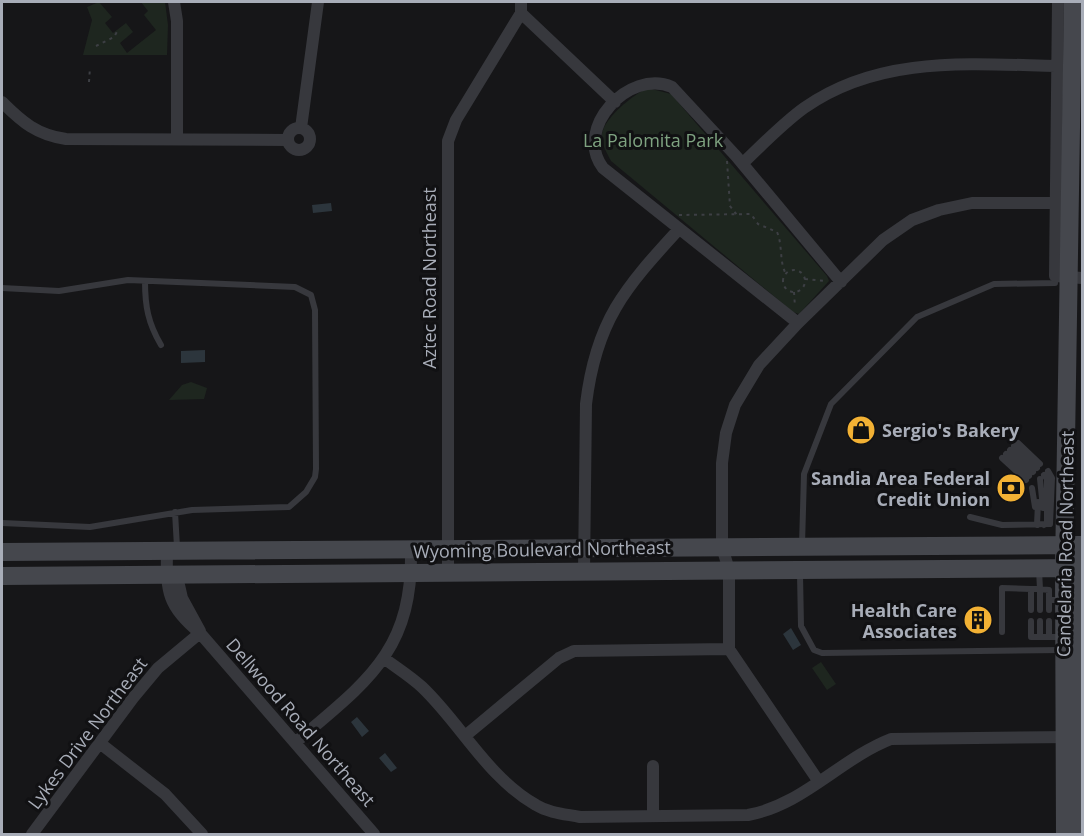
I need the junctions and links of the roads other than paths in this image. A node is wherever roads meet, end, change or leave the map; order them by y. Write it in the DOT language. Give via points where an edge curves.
graph roads {
  1 [pos="174,2"];
  2 [pos="318,2"];
  3 [pos="1058,2"];
  4 [pos="1073,2"];
  5 [pos="521,7"];
  6 [pos="1056,66"];
  7 [pos="2,102"];
  8 [pos="615,102"];
  9 [pos="301,128"];
  10 [pos="177,139"];
  11 [pos="288,140"];
  12 [pos="742,163"];
  13 [pos="1054,203"];
  14 [pos="677,223"];
  15 [pos="1069,277"];
  16 [pos="146,280"];
  17 [pos="841,282"];
  18 [pos="2,288"];
  19 [pos="797,318"];
  20 [pos="161,345"];
  21 [pos="1010,450"];
  22 [pos="1033,472"];
  23 [pos="175,512"];
  24 [pos="970,517"];
  25 [pos="2,523"];
  26 [pos="1038,525"];
  27 [pos="1064,545"];
  28 [pos="1083,545"];
  29 [pos="802,546"];
  30 [pos="722,547"];
  31 [pos="928,547"];
  32 [pos="584,548"];
  33 [pos="411,550"];
  34 [pos="448,550"];
  35 [pos="2,552"];
  36 [pos="24,552"];
  37 [pos="172,552"];
  38 [pos="1083,554"];
  39 [pos="1064,568"];
  40 [pos="1082,568"];
  41 [pos="1039,569"];
  42 [pos="729,570"];
  43 [pos="800,570"];
  44 [pos="928,570"];
  45 [pos="584,572"];
  46 [pos="412,574"];
  47 [pos="448,574"];
  48 [pos="24,575"];
  49 [pos="166,575"];
  50 [pos="2,576"];
  51 [pos="1031,589"];
  52 [pos="1040,589"];
  53 [pos="1054,604"];
  54 [pos="1082,605"];
  55 [pos="1031,610"];
  56 [pos="1040,610"];
  57 [pos="1031,621"];
  58 [pos="1040,621"];
  59 [pos="1049,621"];
  60 [pos="1002,632"];
  61 [pos="200,633"];
  62 [pos="1082,636"];
  63 [pos="1040,637"];
  64 [pos="1059,641"];
  65 [pos="729,650"];
  66 [pos="1082,650"];
  67 [pos="385,660"];
  68 [pos="465,736"];
  69 [pos="1077,737"];
  70 [pos="296,742"];
  71 [pos="101,744"];
  72 [pos="654,765"];
  73 [pos="819,782"];
  74 [pos="653,816"];
  75 [pos="32,834"];
  76 [pos="202,834"];
  77 [pos="374,834"];
  78 [pos="1065,834"];
  79 [pos="1082,834"];
  1 -- 10 [label="street"];
  2 -- 9 [label="street"];
  3 -- 6 [label="street"];
  4 -- 15 [label="main road, Candelaria Road Northeast"];
  5 -- 8 [label="street"];
  5 -- 34 [label="street, Aztec Road Northeast" via="456,120 448,141"];
  6 -- 12 [label="street" via="924,65 869,75 805,108"];
  6 -- 13 [label="street"];
  7 -- 10 [label="street" via="30,129 48,136"];
  8 -- 12 [label="street" via="638,83 660,81 672,87"];
  8 -- 14 [label="street" via="595,130 592,145 596,159"];
  9 -- 11 [label="street" via="292,130"];
  9 -- 11 [label="street" via="310,137 306,148 296,150"];
  10 -- 11 [label="street"];
  12 -- 17 [label="street"];
  13 -- 15 [label="street"];
  13 -- 17 [label="street" via="972,203 912,220 883,240"];
  14 -- 19 [label="street"];
  14 -- 32 [label="street" via="616,303 592,369 586,404"];
  15 -- 27 [label="main road, Candelaria Road Northeast"];
  15 -- 29 [label="lane" via="1055,283 994,284 917,317 831,404 804,474"];
  16 -- 18 [label="lane" via="59,291"];
  16 -- 20 [label="lane" via="147,314"];
  16 -- 23 [label="lane" via="295,287 310,295 315,310 316,469 306,492 288,507"];
  17 -- 19 [label="street"];
  19 -- 30 [label="street" via="759,365 735,405 722,464"];
  21 -- 22 [label="lane"];
  21 -- 22 [label="lane"];
  21 -- 22 [label="lane"];
  23 -- 25 [label="lane" via="90,527"];
  23 -- 37 [label="lane"];
  24 -- 26 [label="lane" via="998,525"];
  26 -- 26 [label="lane" via="1040,479 1047,479 1047,523"];
  27 -- 28 [label="main road, Wyoming Boulevard Northeast"];
  27 -- 31 [label="main road, Wyoming Boulevard Northeast"];
  27 -- 39 [label="main road, Candelaria Road Northeast"];
  29 -- 30 [label="main road, Wyoming Boulevard Northeast"];
  29 -- 31 [label="main road, Wyoming Boulevard Northeast"];
  30 -- 32 [label="main road, Wyoming Boulevard Northeast"];
  30 -- 42 [label="street"];
  31 -- 44 [label="lane"];
  32 -- 34 [label="main road, Wyoming Boulevard Northeast"];
  32 -- 45 [label="street"];
  33 -- 34 [label="main road, Wyoming Boulevard Northeast"];
  33 -- 37 [label="main road, Wyoming Boulevard Northeast"];
  33 -- 46 [label="street"];
  34 -- 47 [label="street, Aztec Road Northeast"];
  35 -- 36 [label="main road, Wyoming Boulevard Northeast"];
  36 -- 37 [label="main road, Wyoming Boulevard Northeast"];
  36 -- 48 [label="lane"];
  37 -- 49 [label="street"];
  38 -- 40 [label="main road, Candelaria Road Northeast"];
  39 -- 40 [label="main road, Wyoming Boulevard Northeast"];
  39 -- 41 [label="main road, Wyoming Boulevard Northeast"];
  39 -- 53 [label="main road, Candelaria Road Northeast"];
  40 -- 54 [label="main road, Candelaria Road Northeast"];
  41 -- 44 [label="main road, Wyoming Boulevard Northeast"];
  41 -- 52 [label="lane"];
  42 -- 43 [label="main road, Wyoming Boulevard Northeast"];
  42 -- 45 [label="main road, Wyoming Boulevard Northeast"];
  42 -- 65 [label="street"];
  43 -- 44 [label="main road, Wyoming Boulevard Northeast"];
  43 -- 64 [label="lane" via="801,626 814,650 822,653"];
  45 -- 47 [label="main road, Wyoming Boulevard Northeast"];
  46 -- 47 [label="main road, Wyoming Boulevard Northeast"];
  46 -- 49 [label="main road, Wyoming Boulevard Northeast"];
  46 -- 67 [label="street" via="396,640"];
  48 -- 49 [label="main road, Wyoming Boulevard Northeast"];
  48 -- 50 [label="main road, Wyoming Boulevard Northeast"];
  49 -- 61 [label="street, Dellwood Road Northeast" via="179,585"];
  51 -- 52 [label="lane"];
  51 -- 55 [label="lane"];
  51 -- 60 [label="lane" via="1002,588"];
  52 -- 53 [label="lane" via="1049,590"];
  52 -- 56 [label="lane"];
  53 -- 64 [label="main road, Candelaria Road Northeast"];
  54 -- 62 [label="main road, Candelaria Road Northeast"];
  57 -- 63 [label="lane" via="1031,637"];
  58 -- 63 [label="lane"];
  59 -- 64 [label="lane"];
  61 -- 70 [label="street, Dellwood Road Northeast"];
  61 -- 71 [label="street, Lykes Drive Northeast" via="158,668"];
  62 -- 66 [label="main road, Candelaria Road Northeast"];
  63 -- 64 [label="lane"];
  64 -- 66 [label="lane"];
  64 -- 69 [label="main road, Candelaria Road Northeast"];
  65 -- 68 [label="street" via="574,651 559,658"];
  65 -- 73 [label="street"];
  66 -- 69 [label="main road, Candelaria Road Northeast"];
  67 -- 68 [label="street" via="423,688"];
  67 -- 70 [label="street"];
  68 -- 74 [label="street" via="505,783 537,806 580,817"];
  69 -- 73 [label="street" via="891,739"];
  69 -- 78 [label="main road, Candelaria Road Northeast"];
  69 -- 79 [label="main road, Candelaria Road Northeast"];
  70 -- 77 [label="street, Dellwood Road Northeast"];
  71 -- 75 [label="street, Lykes Drive Northeast"];
  71 -- 76 [label="street" via="165,794"];
  72 -- 74 [label="street"];
  73 -- 74 [label="street" via="762,813"];
}
